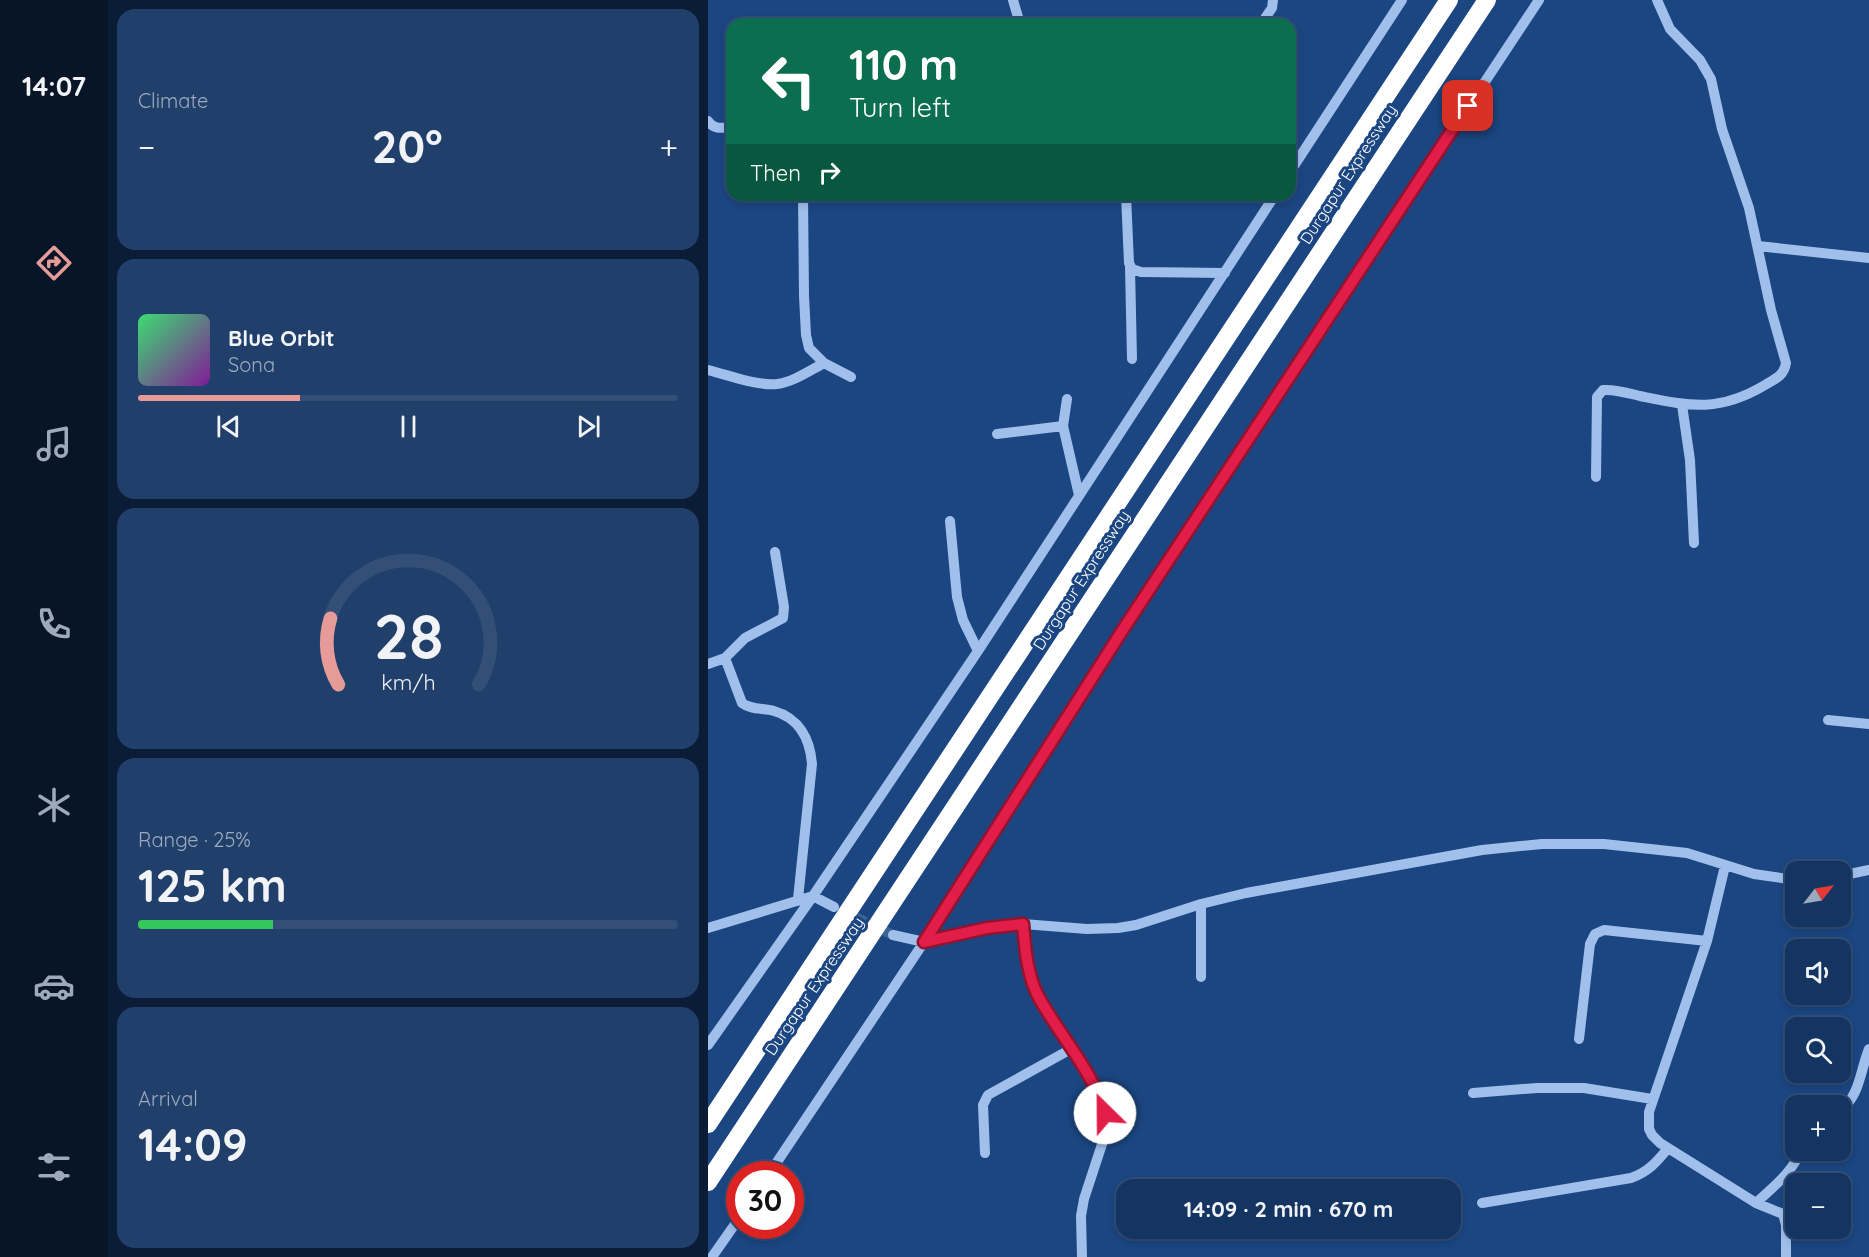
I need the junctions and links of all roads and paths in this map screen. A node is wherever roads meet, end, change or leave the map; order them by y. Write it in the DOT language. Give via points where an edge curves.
graph roads {
  1 [pos="1013,0"];
  2 [pos="1273,0"];
  3 [pos="1402,0"];
  4 [pos="1449,0"];
  5 [pos="1487,0"];
  6 [pos="1539,0"];
  7 [pos="1657,0"];
  8 [pos="1018,18"];
  9 [pos="1265,18"];
  10 [pos="708,121"];
  11 [pos="726,127"];
  12 [pos="1296,163"];
  13 [pos="803,201"];
  14 [pos="1126,201"];
  15 [pos="1271,201"];
  16 [pos="1758,246"];
  17 [pos="1869,258"];
  18 [pos="1130,267"];
  19 [pos="1225,273"];
  20 [pos="1132,359"];
  21 [pos="824,363"];
  22 [pos="708,370"];
  23 [pos="851,377"];
  24 [pos="1067,399"];
  25 [pos="1682,405"];
  26 [pos="1063,426"];
  27 [pos="997,434"];
  28 [pos="1596,477"];
  29 [pos="1079,495"];
  30 [pos="951,521"];
  31 [pos="1694,543"];
  32 [pos="775,552"];
  33 [pos="978,651"];
  34 [pos="725,658"];
  35 [pos="708,664"];
  36 [pos="1828,720"];
  37 [pos="1869,724"];
  38 [pos="1725,866"];
  39 [pos="1869,870"];
  40 [pos="1851,874"];
  41 [pos="1785,878"];
  42 [pos="813,896"];
  43 [pos="798,899"];
  44 [pos="1201,904"];
  45 [pos="834,907"];
  46 [pos="1023,924"];
  47 [pos="708,928"];
  48 [pos="893,935"];
  49 [pos="1707,941"];
  50 [pos="924,942"];
  51 [pos="1202,977"];
  52 [pos="1578,1040"];
  53 [pos="708,1045"];
  54 [pos="1071,1049"];
  55 [pos="1869,1050"];
  56 [pos="1473,1093"];
  57 [pos="1652,1098"];
  58 [pos="1851,1102"];
  59 [pos="708,1124"];
  60 [pos="1668,1148"];
  61 [pos="985,1153"];
  62 [pos="778,1161"];
  63 [pos="1797,1161"];
  64 [pos="708,1182"];
  65 [pos="1482,1203"];
  66 [pos="1756,1203"];
  67 [pos="726,1237"];
  68 [pos="712,1257"];
  69 [pos="1082,1257"];
  70 [pos="1786,1257"];
  1 -- 8 [label="street"];
  2 -- 9 [label="street"];
  3 -- 12 [label="street"];
  4 -- 59 [label="highway, Durgapur Expressway"];
  5 -- 64 [label="highway, Durgapur Expressway"];
  6 -- 50 [label="street" via="1122,631"];
  7 -- 16 [label="street" via="1665,22 1700,60 1711,79"];
  10 -- 11 [label="street" via="717,128"];
  13 -- 21 [label="street" via="806,335 809,348"];
  14 -- 18 [label="street"];
  15 -- 19 [label="street"];
  16 -- 17 [label="street"];
  16 -- 25 [label="street" via="1785,370 1733,400 1704,406"];
  18 -- 19 [label="street" via="1141,272"];
  18 -- 20 [label="street"];
  19 -- 29 [label="street"];
  21 -- 22 [label="street" via="777,384"];
  21 -- 23 [label="street"];
  24 -- 26 [label="street"];
  25 -- 28 [label="street" via="1609,389 1600,392"];
  25 -- 31 [label="street" via="1691,471"];
  26 -- 27 [label="street"];
  26 -- 29 [label="street"];
  29 -- 33 [label="street"];
  30 -- 33 [label="street" via="957,597"];
  32 -- 34 [label="street" via="783,618 746,638"];
  33 -- 42 [label="street"];
  34 -- 35 [label="street"];
  34 -- 43 [label="street" via="742,703 782,715 801,728 809,744 812,764"];
  36 -- 37 [label="street"];
  38 -- 41 [label="street"];
  38 -- 44 [label="street" via="1687,853 1604,844 1522,845 1419,860"];
  38 -- 49 [label="street"];
  39 -- 40 [label="street"];
  42 -- 43 [label="street"];
  42 -- 45 [label="street"];
  42 -- 53 [label="street"];
  43 -- 47 [label="street"];
  44 -- 46 [label="street" via="1118,928"];
  44 -- 51 [label="street"];
  46 -- 50 [label="street"];
  46 -- 54 [label="street" via="1033,984"];
  48 -- 50 [label="street"];
  49 -- 52 [label="street" via="1604,930 1595,934 1590,944"];
  49 -- 57 [label="street"];
  50 -- 62 [label="street"];
  54 -- 61 [label="street" via="988,1095 984,1105"];
  54 -- 69 [label="street" via="1097,1092 1106,1123 1084,1199"];
  55 -- 58 [label="street"];
  56 -- 57 [label="street" via="1584,1088"];
  57 -- 60 [label="street" via="1649,1129"];
  60 -- 65 [label="street" via="1655,1164 1631,1178"];
  60 -- 66 [label="street"];
  63 -- 66 [label="street"];
  66 -- 70 [label="street" via="1783,1214"];
  67 -- 68 [label="street"];
}
